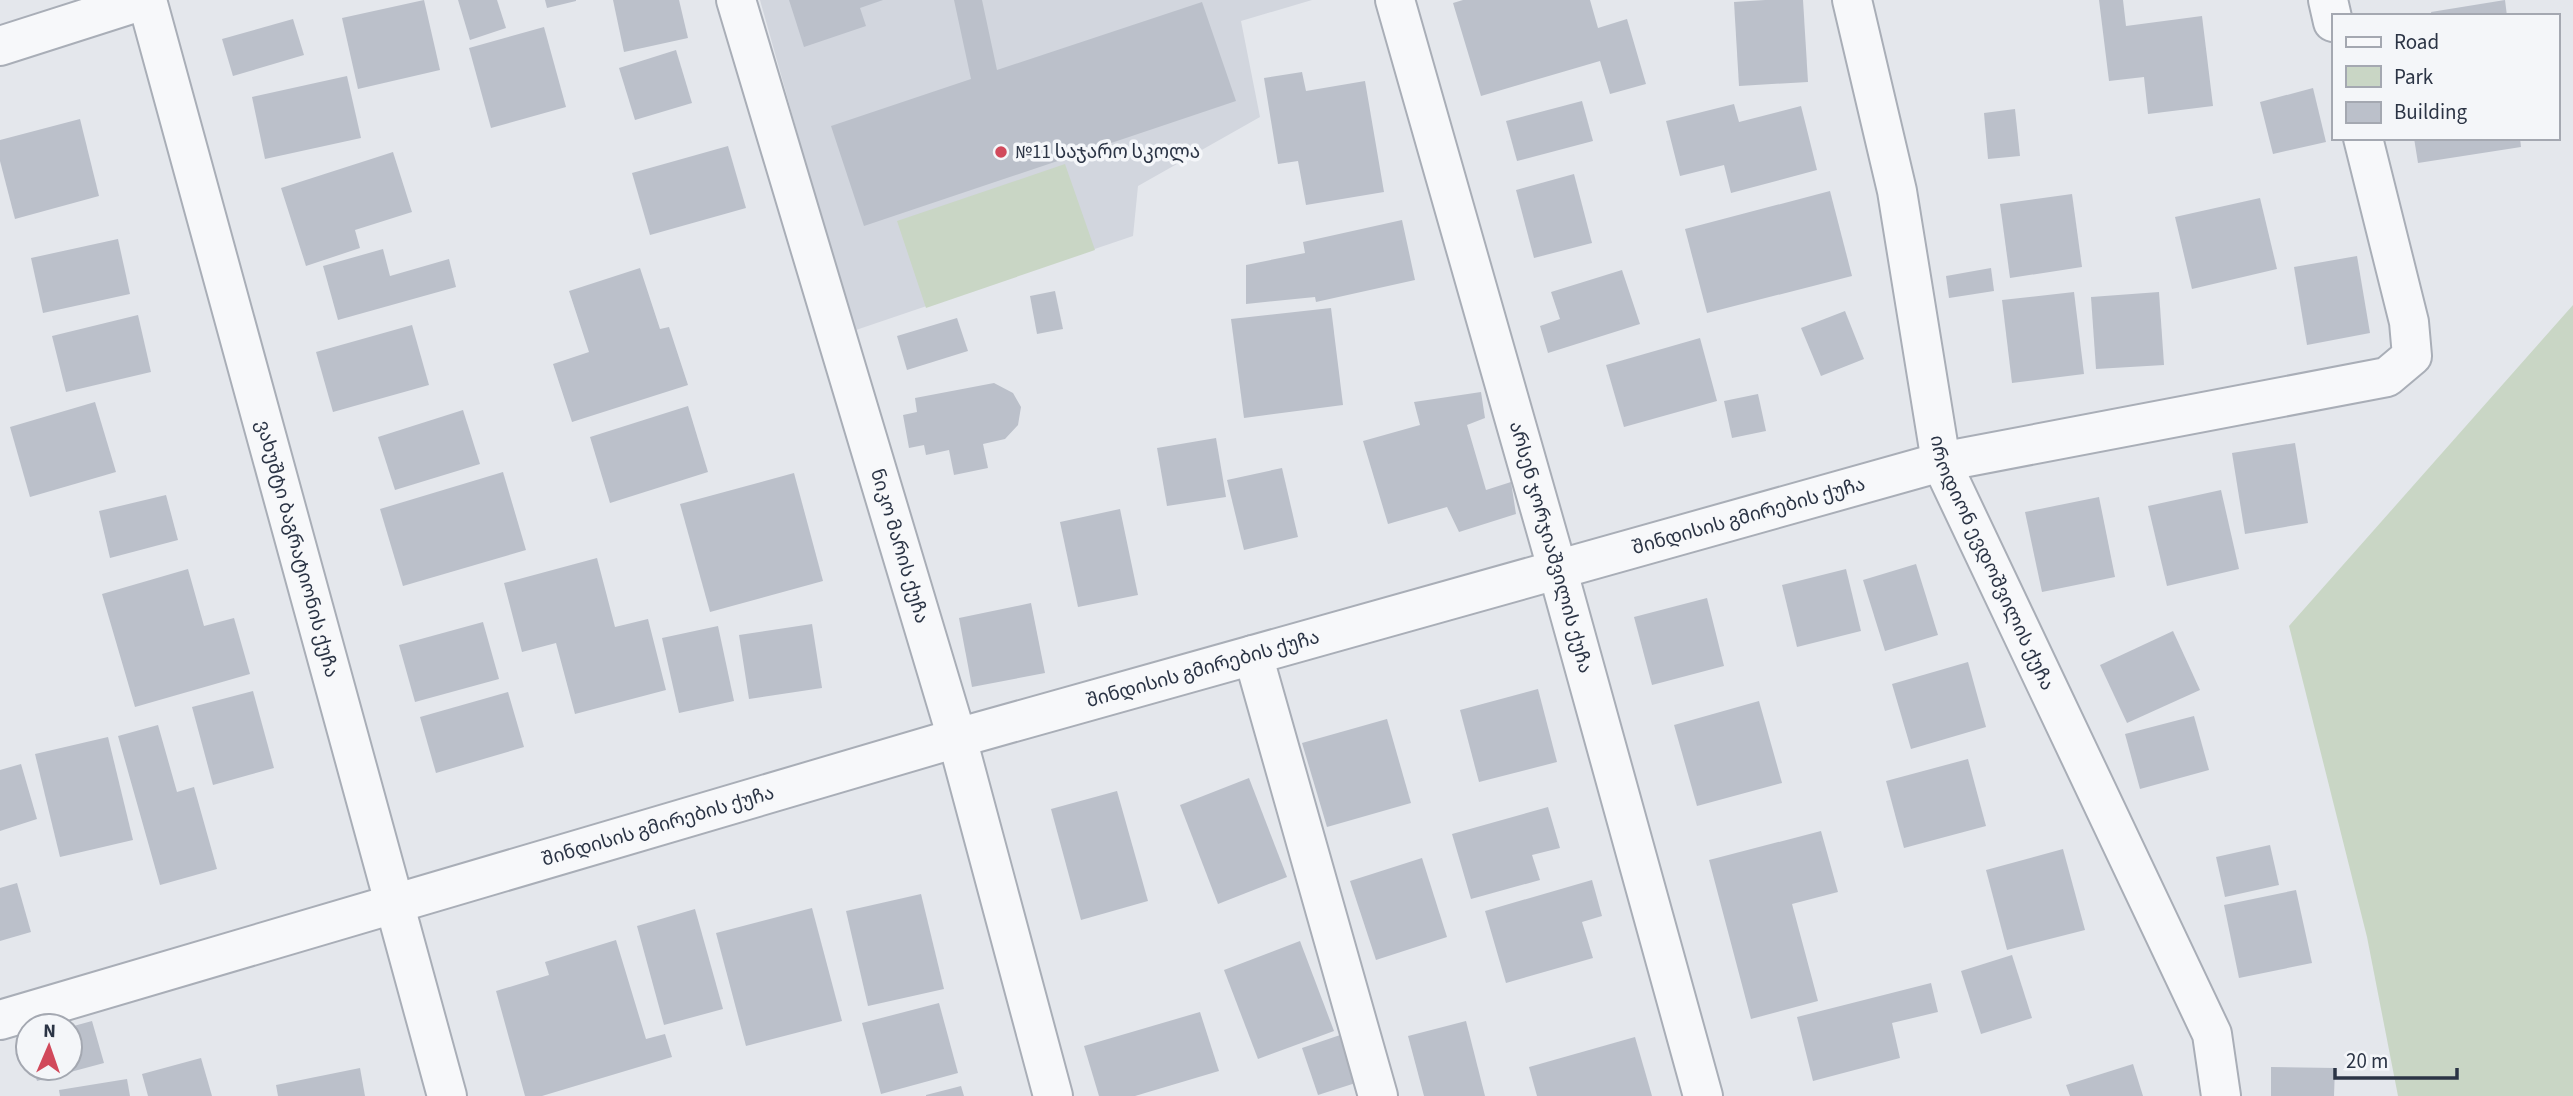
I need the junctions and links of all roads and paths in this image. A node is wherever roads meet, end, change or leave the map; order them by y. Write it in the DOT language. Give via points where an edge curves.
graph roads {
  1 [pos="146,0"];
  2 [pos="736,0"];
  3 [pos="1395,0"];
  4 [pos="1852,0"];
  5 [pos="2328,0"];
  6 [pos="2332,18"];
  7 [pos="0,46"];
  8 [pos="2364,140"];
  9 [pos="1941,462"];
  10 [pos="1557,569"];
  11 [pos="1253,655"];
  12 [pos="957,738"];
  13 [pos="394,902"];
  14 [pos="0,1020"];
  15 [pos="447,1096"];
  16 [pos="1053,1096"];
  17 [pos="1378,1096"];
  18 [pos="1703,1096"];
  19 [pos="2221,1096"];
  1 -- 7 [label="street"];
  1 -- 13 [label="street, ვახუშტი ბაგრატიონის ქუჩა"];
  2 -- 12 [label="street, ნიკო მარის ქუჩა"];
  3 -- 10 [label="street, არსენ ჯორჯიაშვილის ქუჩა"];
  4 -- 9 [label="street, იროდიონ ევდოშვილის ქუჩა" via="1897,191"];
  5 -- 6 [label="street"];
  8 -- 9 [label="street, შინდისის გმირების ქუჩა" via="2409,322 2412,356 2387,377"];
  9 -- 10 [label="street, შინდისის გმირების ქუჩა"];
  9 -- 19 [label="street, იროდიონ ევდოშვილის ქუჩა" via="2213,1034"];
  10 -- 11 [label="street, შინდისის გმირების ქუჩა"];
  10 -- 18 [label="street, არსენ ჯორჯიაშვილის ქუჩა"];
  11 -- 12 [label="street, შინდისის გმირების ქუჩა"];
  11 -- 17 [label="street"];
  12 -- 13 [label="street, შინდისის გმირების ქუჩა"];
  12 -- 16 [label="street, ნიკო მარის ქუჩა"];
  13 -- 14 [label="street, შინდისის გმირების ქუჩა"];
  13 -- 15 [label="street, ვახუშტი ბაგრატიონის ქუჩა"];
}
